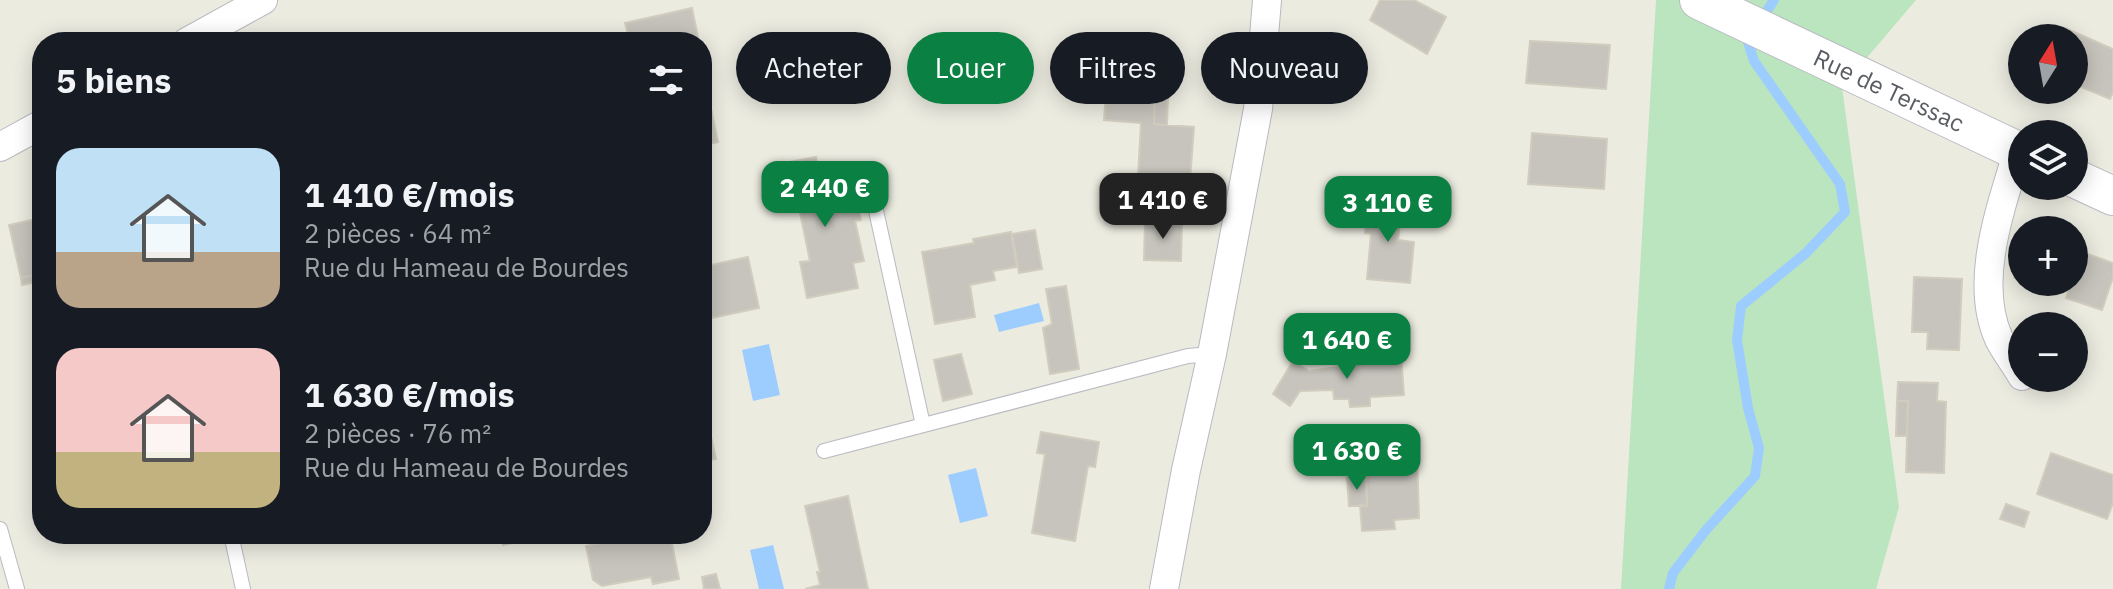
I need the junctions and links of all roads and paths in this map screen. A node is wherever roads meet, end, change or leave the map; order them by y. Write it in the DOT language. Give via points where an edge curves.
graph roads {
  1 [pos="263,0"];
  2 [pos="1267,0"];
  3 [pos="1699,0"];
  4 [pos="205,32"];
  5 [pos="32,129"];
  6 [pos="2008,146"];
  7 [pos="0,147"];
  8 [pos="868,174"];
  9 [pos="2088,184"];
  10 [pos="2008,188"];
  11 [pos="2113,196"];
  12 [pos="2008,353"];
  13 [pos="1212,354"];
  14 [pos="923,425"];
  15 [pos="824,451"];
  16 [pos="0,529"];
  17 [pos="233,544"];
  18 [pos="17,589"];
  19 [pos="243,589"];
  20 [pos="1164,589"];
  1 -- 4 [label="street"];
  2 -- 13 [label="street" via="1258,109"];
  3 -- 6 [label="street, Rue de Terssac"];
  5 -- 7 [label="street"];
  8 -- 14 [label="lane"];
  9 -- 11 [label="street"];
  10 -- 12 [label="street" via="1995,227 1989,298"];
  13 -- 14 [label="lane"];
  13 -- 20 [label="street"];
  14 -- 15 [label="lane"];
  16 -- 18 [label="lane"];
  17 -- 19 [label="lane"];
}
